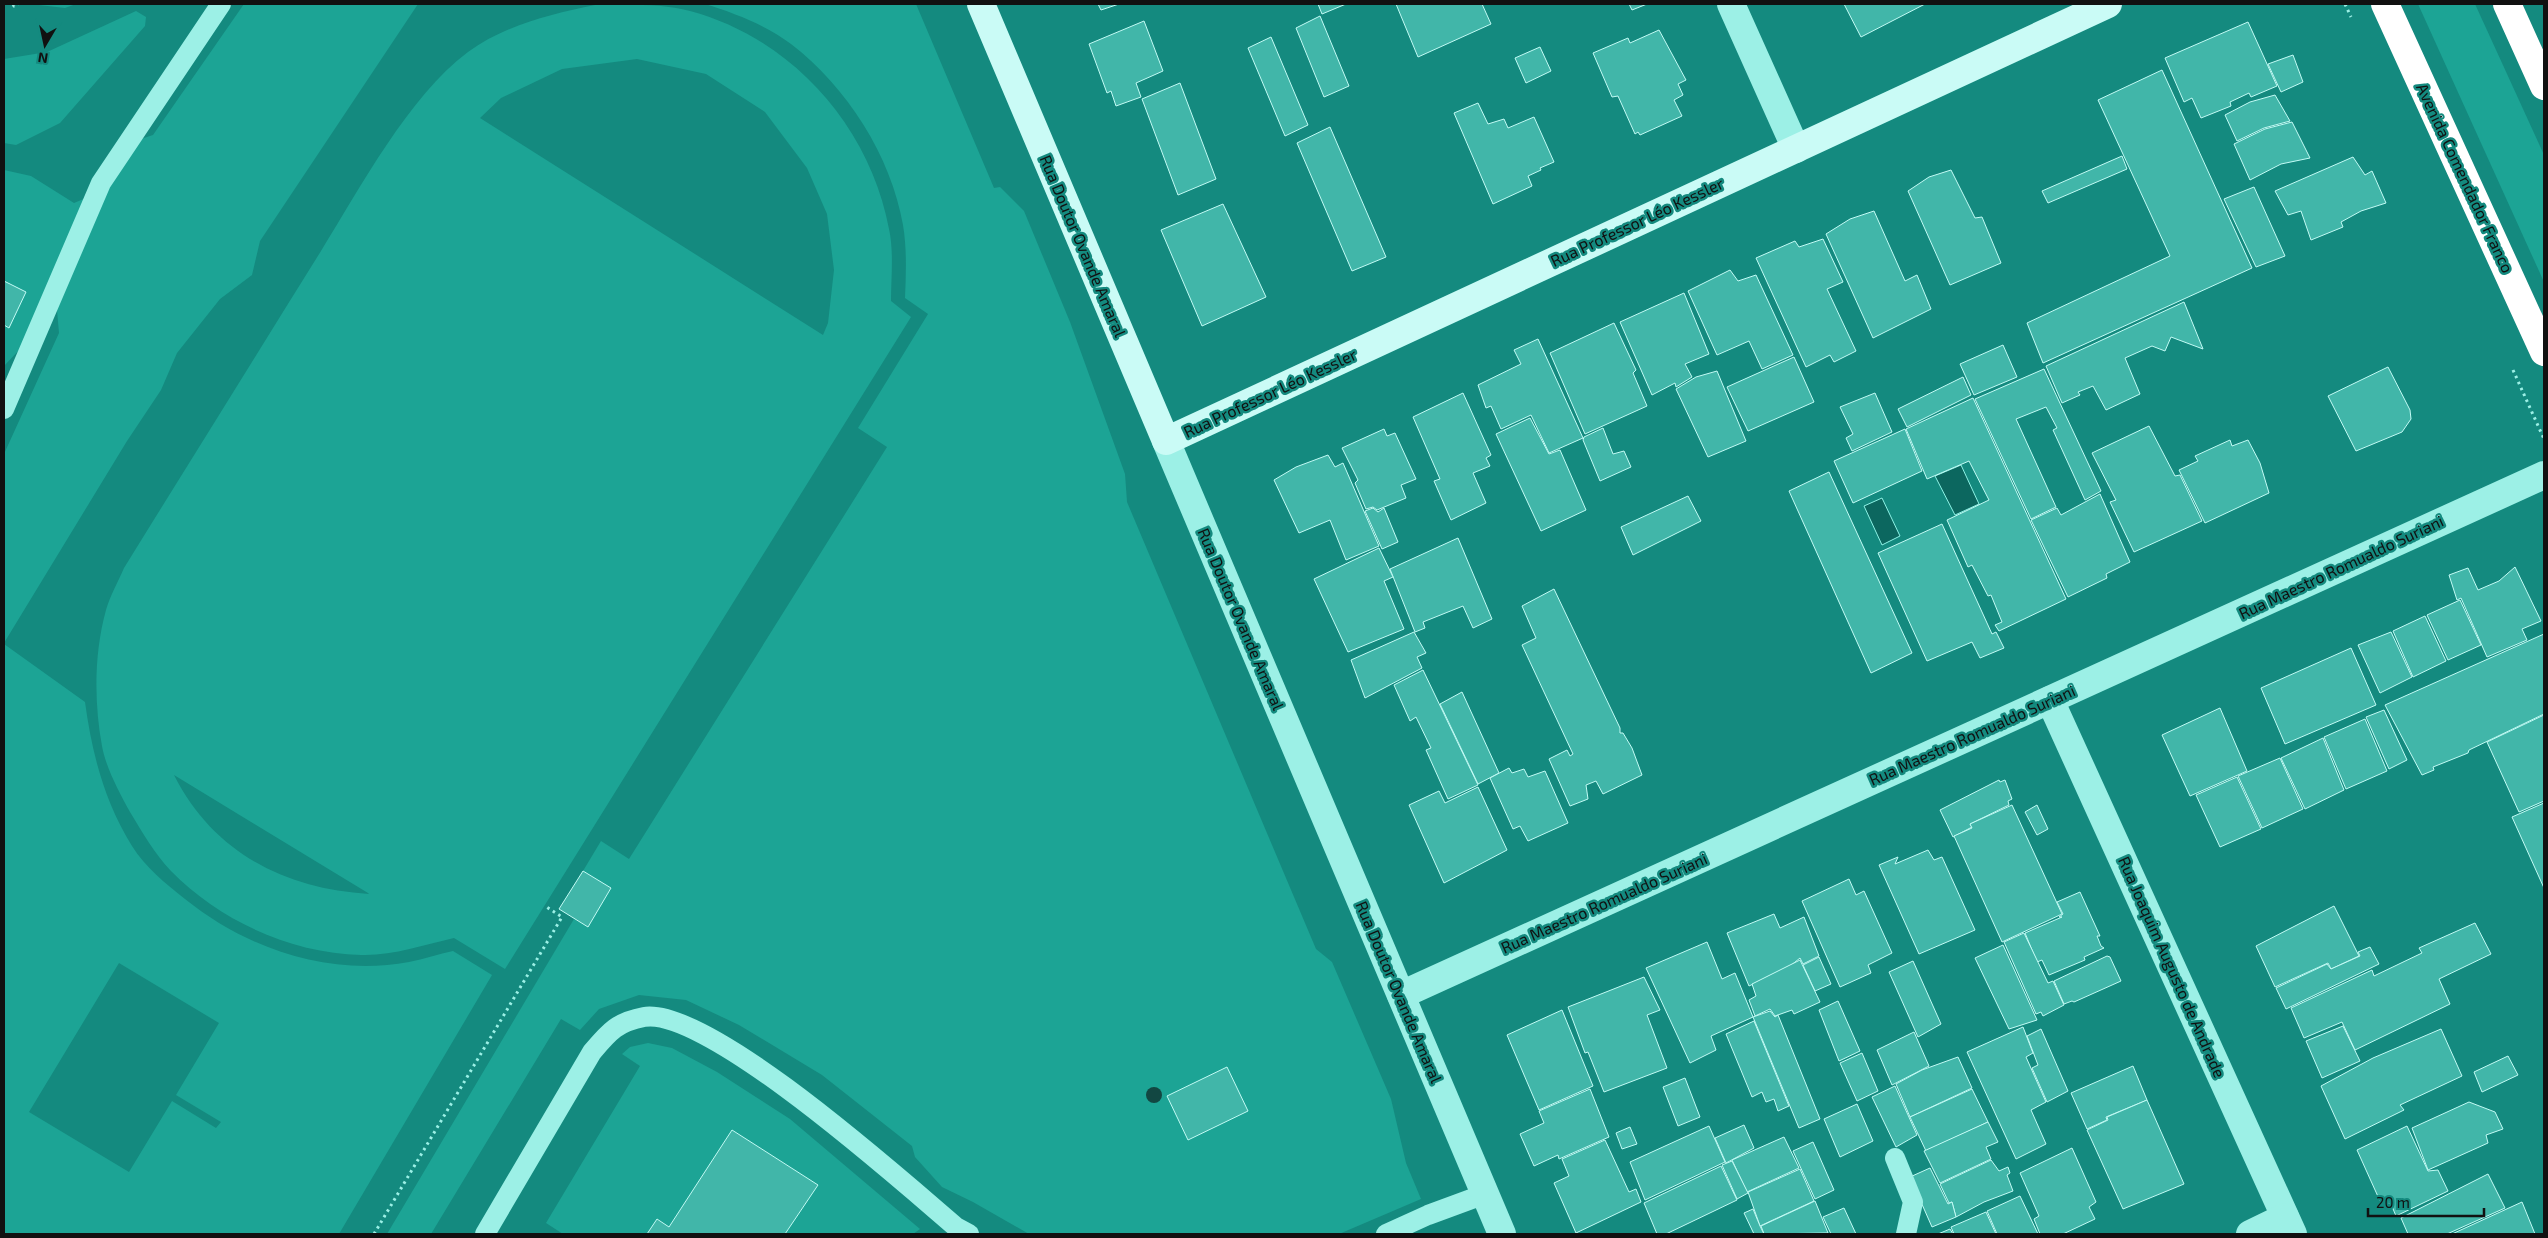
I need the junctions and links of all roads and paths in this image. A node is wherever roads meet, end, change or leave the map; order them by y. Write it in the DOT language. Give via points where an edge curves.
graph roads {
  1 [pos="13,4"];
  2 [pos="18,4"];
  3 [pos="221,4"];
  4 [pos="981,4"];
  5 [pos="1731,4"];
  6 [pos="2108,4"];
  7 [pos="2385,4"];
  8 [pos="2507,4"];
  9 [pos="2544,86"];
  10 [pos="1796,148"];
  11 [pos="2544,352"];
  12 [pos="4,409"];
  13 [pos="2538,425"];
  14 [pos="2544,440"];
  15 [pos="1166,441"];
  16 [pos="2544,475"];
  17 [pos="2050,700"];
  18 [pos="544,906"];
  19 [pos="1400,995"];
  20 [pos="1895,1158"];
  21 [pos="1485,1194"];
  22 [pos="2289,1226"];
  23 [pos="957,1232"];
  24 [pos="374,1234"];
  25 [pos="484,1234"];
  26 [pos="1386,1234"];
  27 [pos="1502,1234"];
  28 [pos="1906,1234"];
  29 [pos="2250,1234"];
  1 -- 2 [label="path"];
  3 -- 12 [label="lane" via="101,184"];
  4 -- 15 [label="street, Rua Doutor Ovande Amaral"];
  5 -- 10 [label="street"];
  6 -- 10 [label="street, Rua Professor Léo Kessler"];
  7 -- 11 [label="highway, Avenida Comendador Franco"];
  8 -- 9 [label="highway"];
  10 -- 15 [label="street, Rua Professor Léo Kessler"];
  13 -- 14 [label="path"];
  15 -- 19 [label="street, Rua Doutor Ovande Amaral"];
  16 -- 17 [label="street, Rua Maestro Romualdo Suriani"];
  17 -- 19 [label="street, Rua Maestro Romualdo Suriani"];
  17 -- 22 [label="street, Rua Joaquim Augusto de Andrade"];
  18 -- 24 [label="path" via="562,917"];
  19 -- 21 [label="street, Rua Doutor Ovande Amaral"];
  20 -- 28 [label="lane" via="1913,1202"];
  21 -- 26 [label="lane"];
  21 -- 27 [label="street, Rua Doutor Ovande Amaral"];
  22 -- 29 [label="street"];
  23 -- 25 [label="lane" via="800,1097 722,1044 678,1021 645,1017 613,1027 592,1052"];
}
